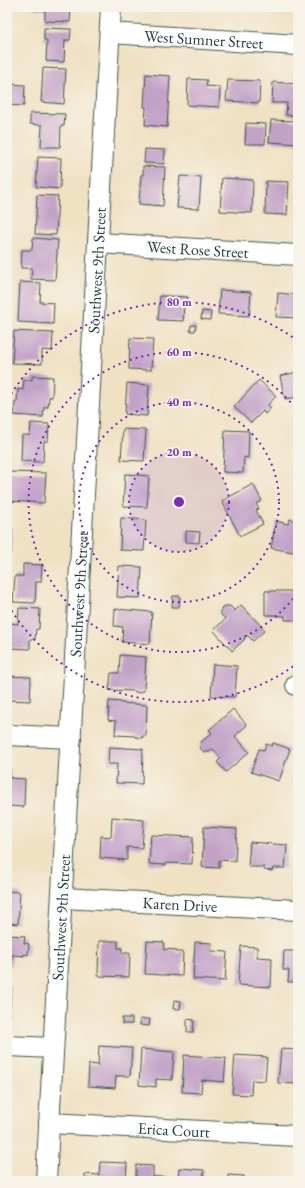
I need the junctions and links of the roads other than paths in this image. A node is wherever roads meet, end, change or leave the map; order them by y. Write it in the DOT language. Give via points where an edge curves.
graph roads {
  1 [pos="111,7"];
  2 [pos="110,34"];
  3 [pos="298,44"];
  4 [pos="98,243"];
  5 [pos="298,255"];
  6 [pos="7,735"];
  7 [pos="70,738"];
  8 [pos="62,898"];
  9 [pos="298,910"];
  10 [pos="7,1046"];
  11 [pos="53,1048"];
  12 [pos="49,1123"];
  13 [pos="298,1136"];
  14 [pos="46,1181"];
  1 -- 2 [label="street, Southwest 9th Street"];
  2 -- 3 [label="street, West Sumner Street"];
  2 -- 4 [label="street, Southwest 9th Street"];
  4 -- 5 [label="street, West Rose Street"];
  4 -- 7 [label="street, Southwest 9th Street"];
  6 -- 7 [label="street"];
  7 -- 8 [label="street, Southwest 9th Street"];
  8 -- 9 [label="street, Karen Drive"];
  8 -- 11 [label="street, Southwest 9th Street"];
  10 -- 11 [label="street"];
  11 -- 12 [label="street, Southwest 9th Street"];
  12 -- 13 [label="street, Erica Court"];
  12 -- 14 [label="street, Southwest 9th Street"];
}
